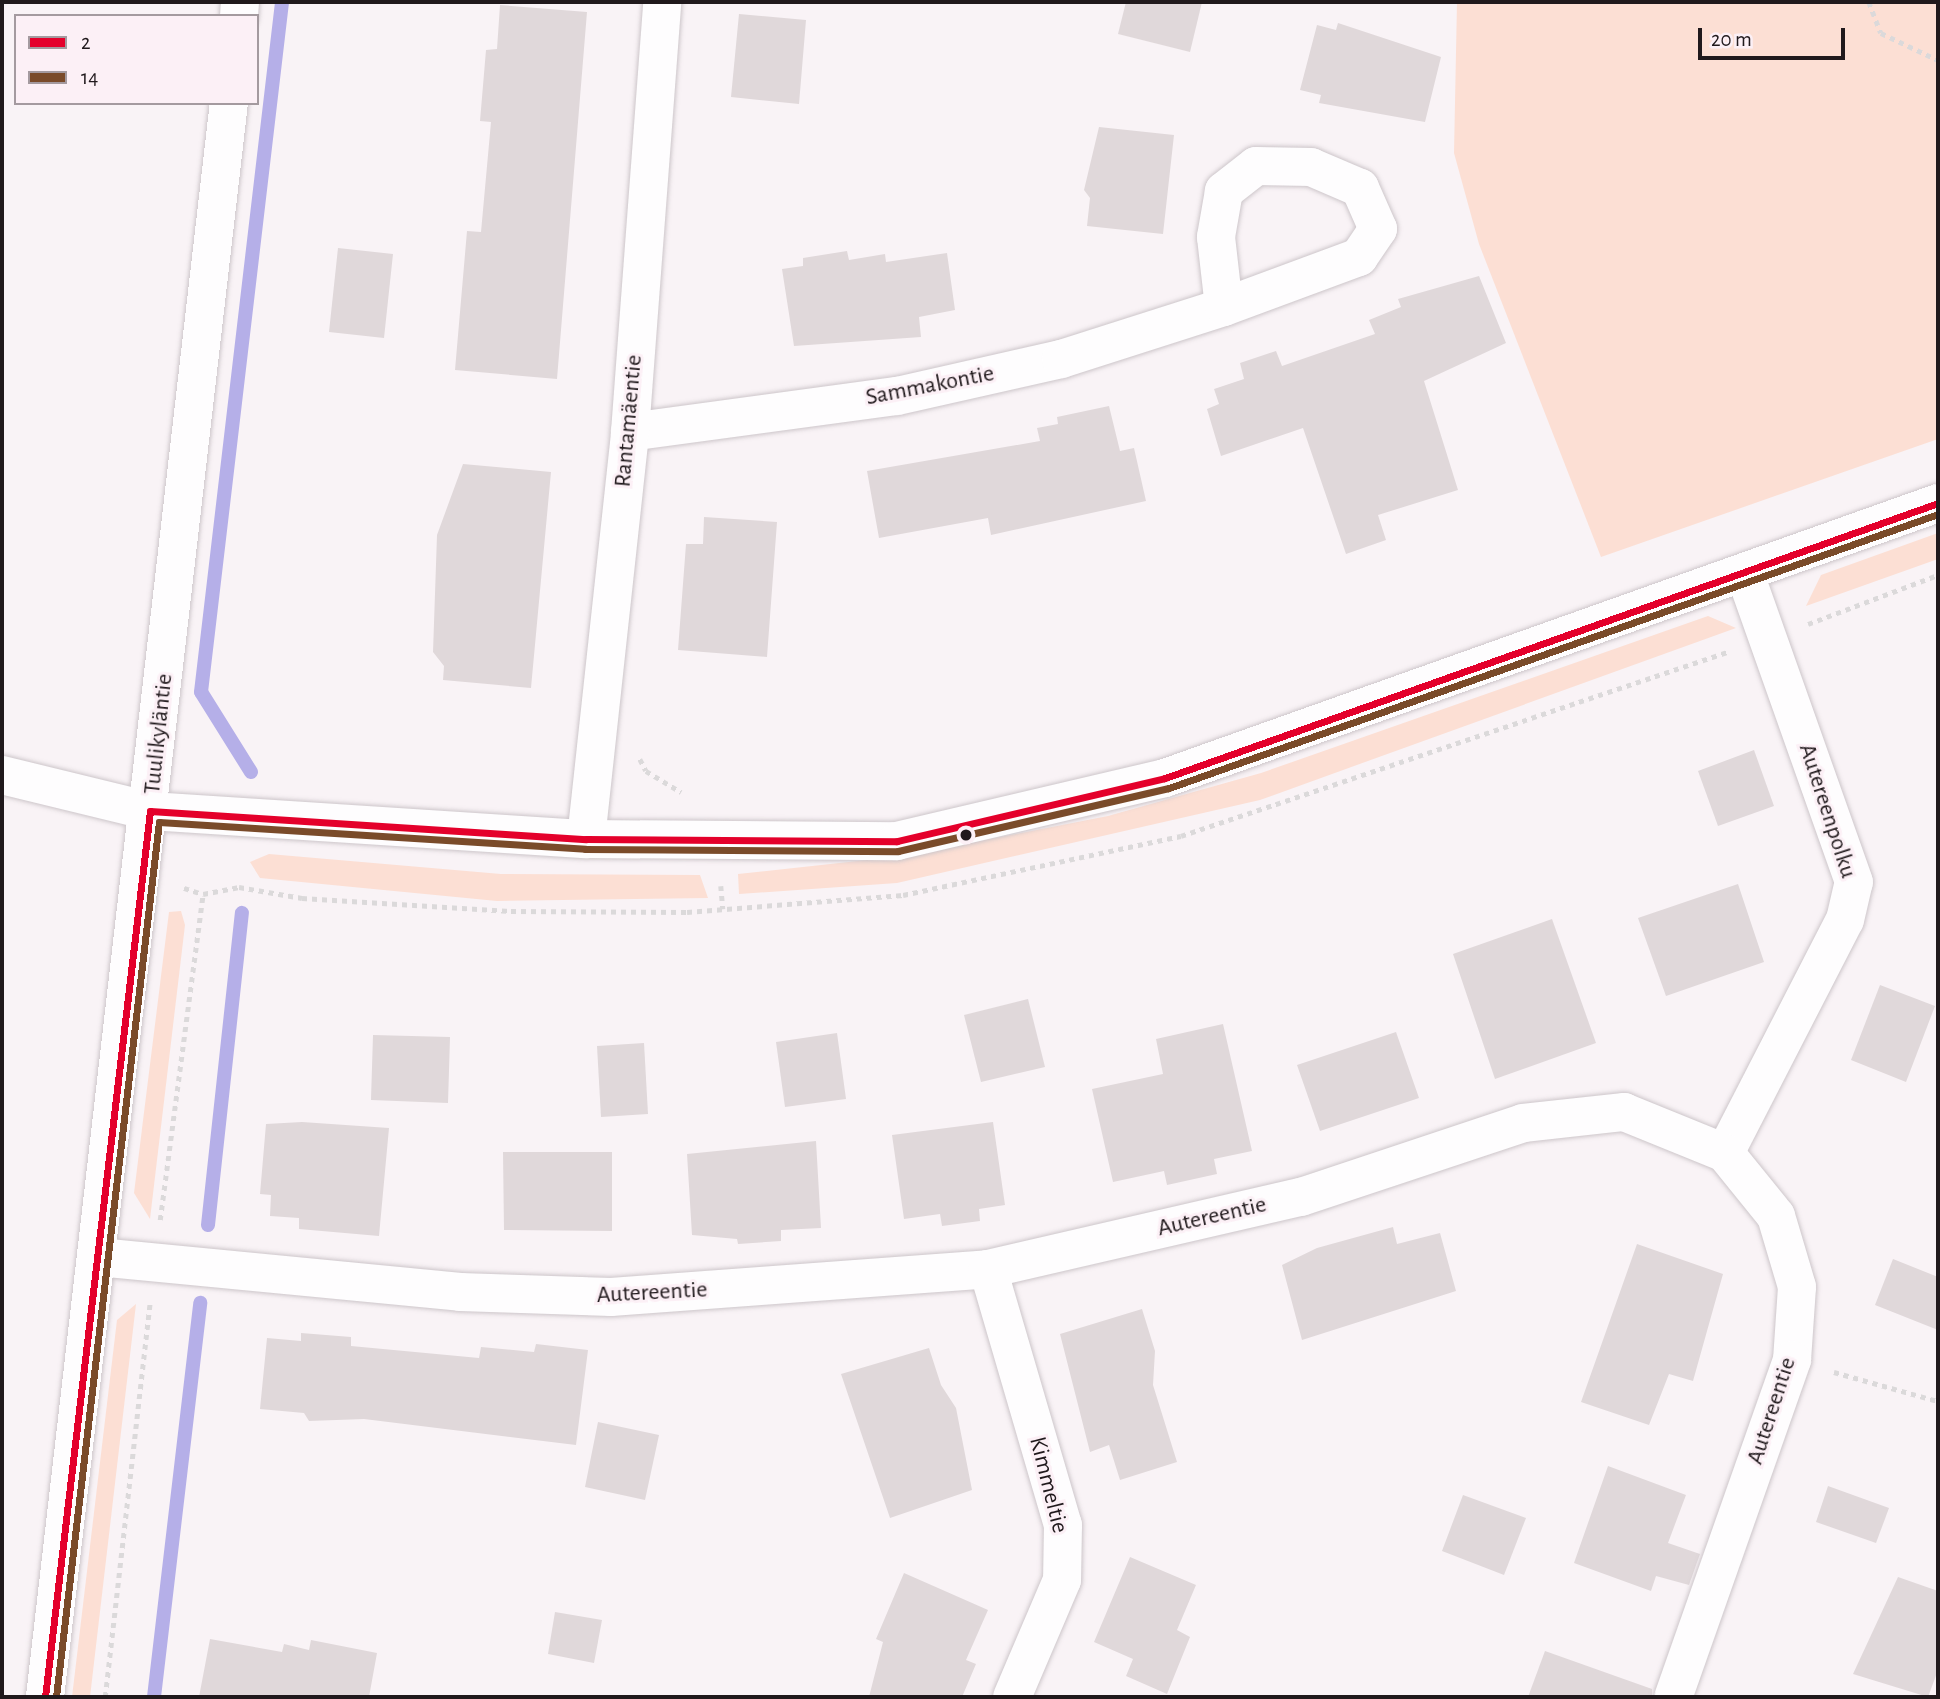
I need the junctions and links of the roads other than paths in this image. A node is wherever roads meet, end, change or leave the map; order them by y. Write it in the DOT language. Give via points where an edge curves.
graph roads {
  1 [pos="662,2"];
  2 [pos="229,105"];
  3 [pos="1224,307"];
  4 [pos="630,432"];
  5 [pos="1938,503"];
  6 [pos="1745,575"];
  7 [pos="2,775"];
  8 [pos="150,811"];
  9 [pos="586,839"];
  10 [pos="1725,1153"];
  11 [pos="99,1257"];
  12 [pos="988,1269"];
  13 [pos="45,1697"];
  14 [pos="1012,1697"];
  15 [pos="1673,1697"];
  1 -- 4 [label="street, Rantamäentie"];
  2 -- 8 [label="street, Tuulikyläntie"];
  3 -- 3 [label="street, Sammakontie" via="1359,257 1378,229 1360,188 1311,167 1256,166 1224,191 1216,237"];
  3 -- 4 [label="street, Sammakontie" via="1061,359 897,396"];
  4 -- 9 [label="street, Rantamäentie"];
  5 -- 6 [label="street"];
  6 -- 9 [label="street" via="1165,778 897,841"];
  6 -- 10 [label="street, Autereenpolku" via="1854,882 1845,920"];
  7 -- 8 [label="street"];
  8 -- 9 [label="street"];
  8 -- 11 [label="street, Tuulikyläntie"];
  10 -- 12 [label="street, Autereentie" via="1624,1112 1523,1123 1301,1197"];
  10 -- 15 [label="street, Autereentie" via="1776,1216 1797,1287 1792,1360"];
  11 -- 12 [label="street, Autereentie" via="460,1292 611,1297"];
  11 -- 13 [label="street, Tuulikyläntie"];
  12 -- 14 [label="street, Kimmeltie" via="1063,1525 1062,1580"];
}
